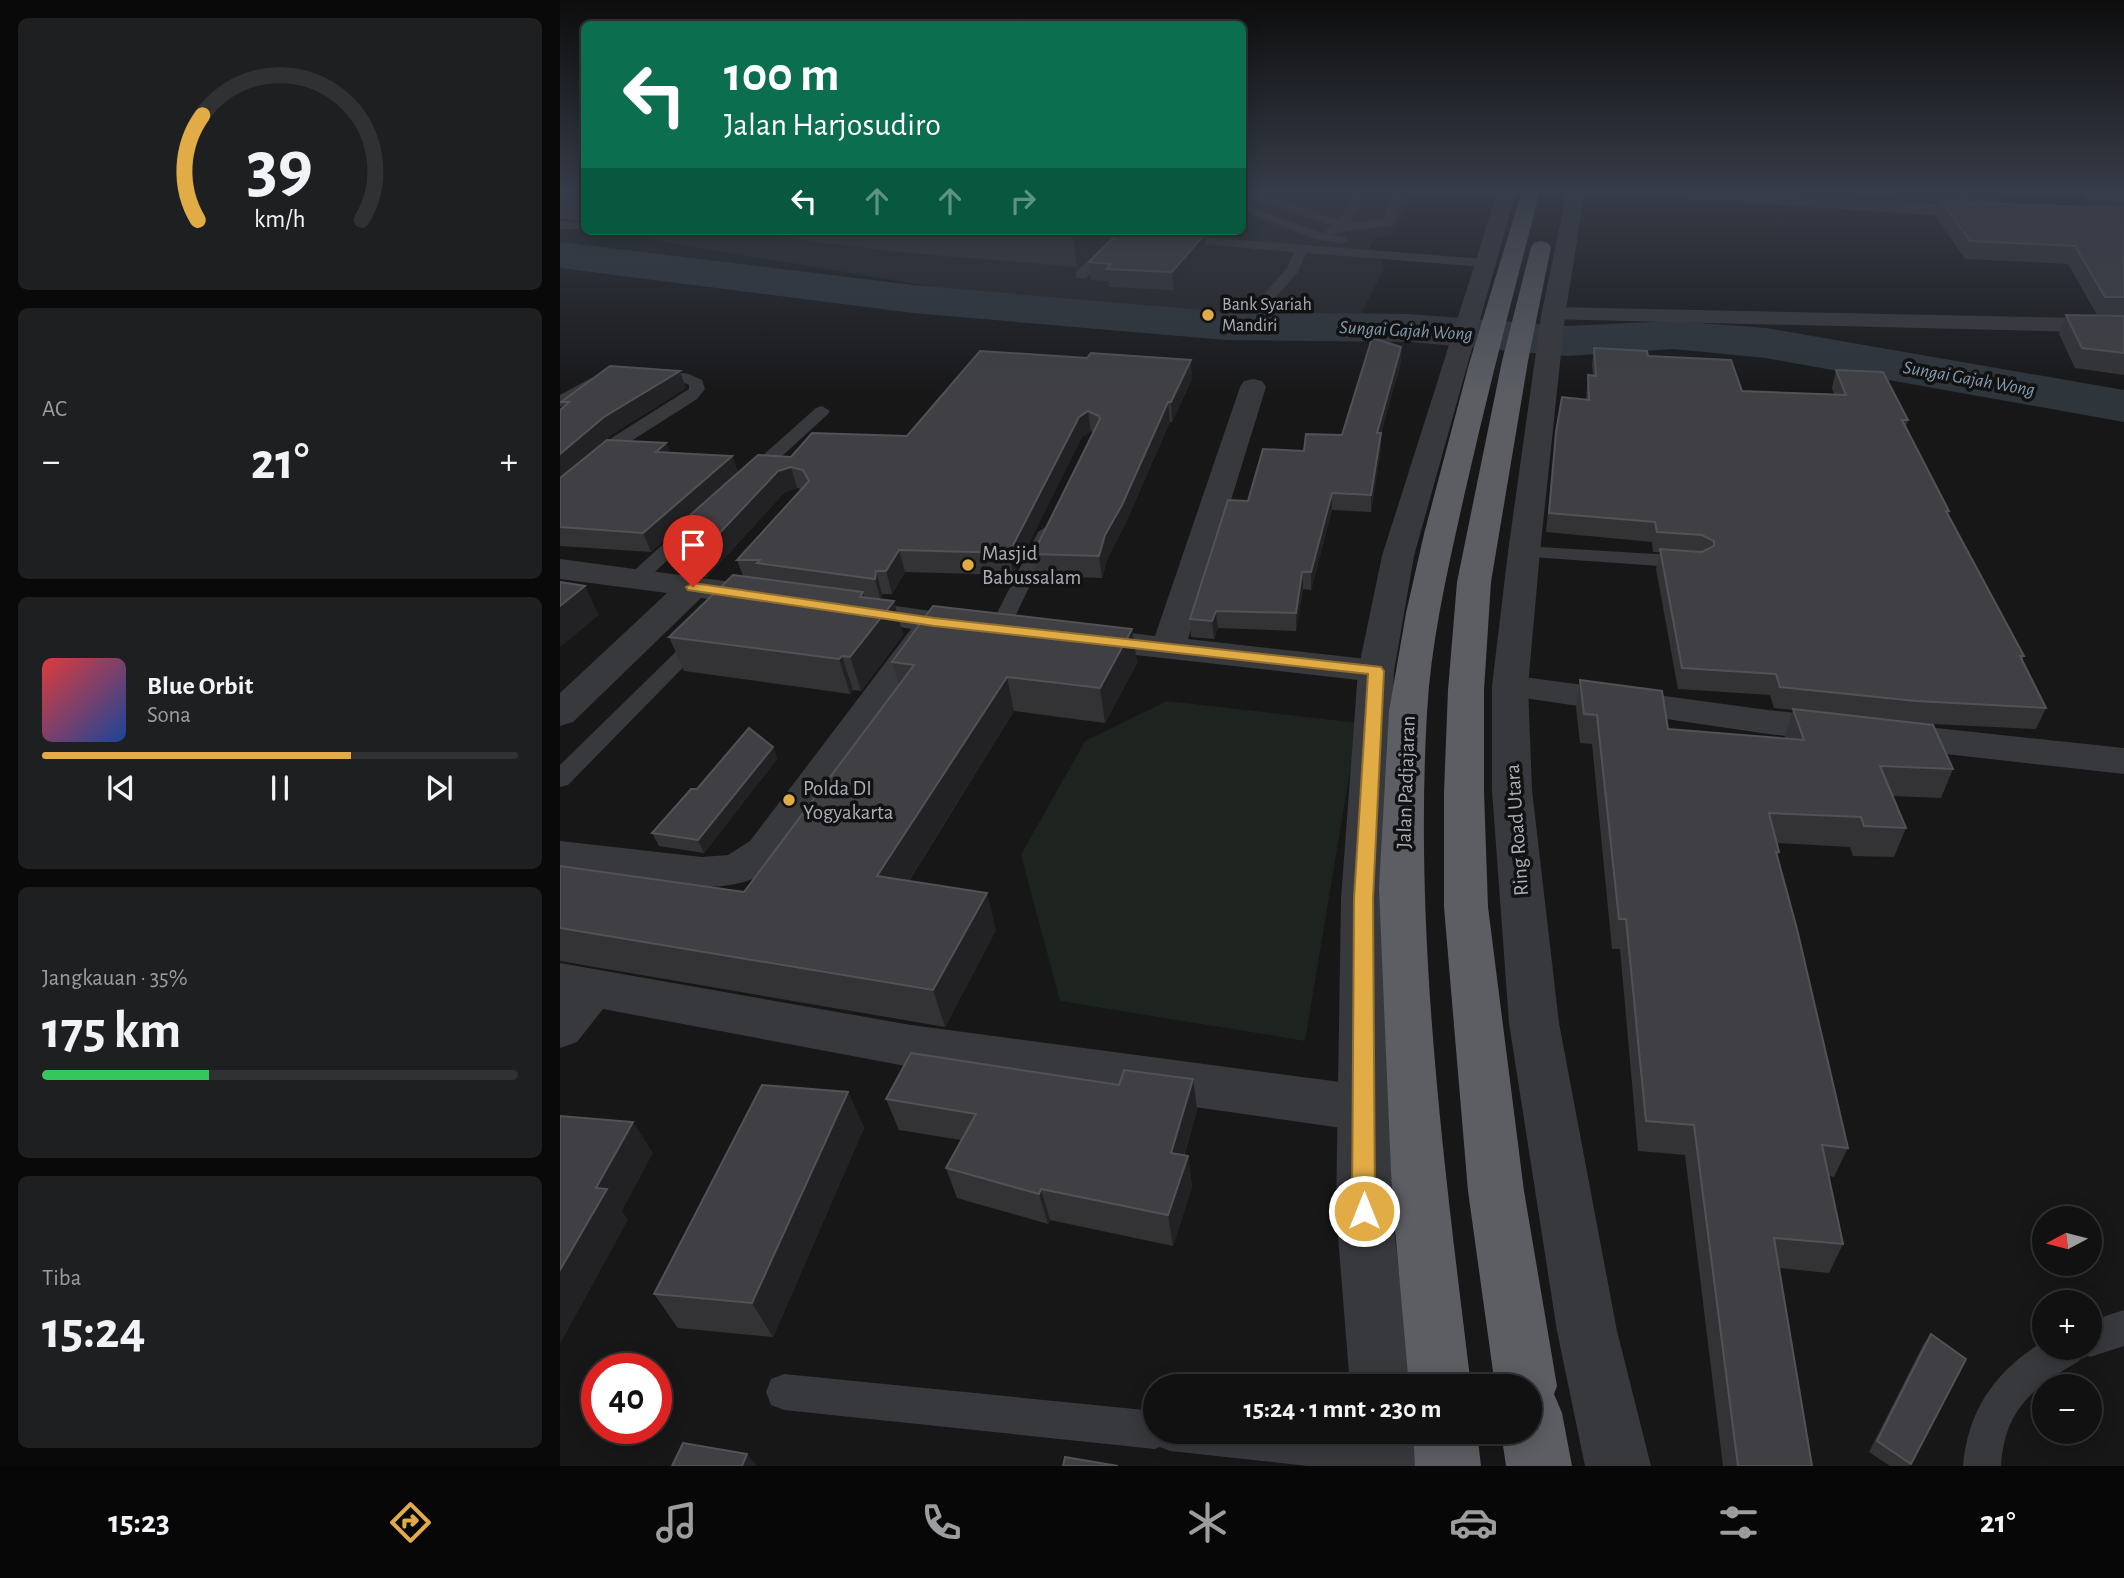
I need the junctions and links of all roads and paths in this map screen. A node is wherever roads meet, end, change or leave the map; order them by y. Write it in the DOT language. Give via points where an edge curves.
graph roads {
  1 [pos="1097,259"];
  2 [pos="1297,259"];
  3 [pos="1486,259"];
  4 [pos="1512,259"];
  5 [pos="1538,259"];
  6 [pos="1563,259"];
  7 [pos="1081,275"];
  8 [pos="1472,301"];
  9 [pos="1262,304"];
  10 [pos="1499,304"];
  11 [pos="1553,315"];
  12 [pos="2124,326"];
  13 [pos="1500,364"];
  14 [pos="636,373"];
  15 [pos="607,376"];
  16 [pos="1253,387"];
  17 [pos="560,402"];
  18 [pos="822,411"];
  19 [pos="739,485"];
  20 [pos="560,491"];
  21 [pos="1057,510"];
  22 [pos="708,513"];
  23 [pos="1524,552"];
  24 [pos="1698,563"];
  25 [pos="560,569"];
  26 [pos="636,579"];
  27 [pos="723,595"];
  28 [pos="934,622"];
  29 [pos="1027,632"];
  30 [pos="1168,648"];
  31 [pos="1376,671"];
  32 [pos="1510,686"];
  33 [pos="560,714"];
  34 [pos="2124,761"];
  35 [pos="560,779"];
  36 [pos="560,856"];
  37 [pos="576,985"];
  38 [pos="560,1028"];
  39 [pos="1363,1108"];
  40 [pos="1417,1116"];
  41 [pos="2124,1328"];
  42 [pos="2102,1335"];
  43 [pos="2045,1360"];
  44 [pos="1380,1374"];
  45 [pos="1439,1374"];
  46 [pos="1523,1374"];
  47 [pos="784,1392"];
  48 [pos="1143,1429"];
  49 [pos="1307,1444"];
  50 [pos="1446,1444"];
  51 [pos="1535,1444"];
  52 [pos="1387,1451"];
  53 [pos="1448,1466"];
  54 [pos="1539,1466"];
  55 [pos="1618,1466"];
  56 [pos="1982,1466"];
  1 -- 7 [label="lane"];
  2 -- 9 [label="lane"];
  3 -- 8 [label="street, Ring Road Utara"];
  4 -- 10 [label="highway, Jalan Padjajaran"];
  5 -- 13 [label="highway, Jalan Padjajaran" via="1528,303"];
  6 -- 11 [label="street, Ring Road Utara"];
  8 -- 10 [label="highway"];
  8 -- 13 [label="street, Ring Road Utara"];
  10 -- 13 [label="highway, Jalan Padjajaran"];
  11 -- 12 [label="street"];
  11 -- 13 [label="street, Ring Road Utara"];
  13 -- 23 [label="street, Ring Road Utara"];
  13 -- 31 [label="street, Ring Road Utara" via="1427,451 1398,556"];
  13 -- 40 [label="highway, Jalan Padjajaran" via="1440,534 1408,711 1401,888"];
  13 -- 46 [label="highway, Jalan Padjajaran" via="1466,690 1466,907 1496,1191"];
  14 -- 20 [label="lane" via="689,379 697,383 697,389 620,441"];
  15 -- 17 [label="lane"];
  16 -- 30 [label="street"];
  18 -- 19 [label="lane"];
  21 -- 29 [label="lane"];
  22 -- 26 [label="lane"];
  23 -- 24 [label="lane"];
  23 -- 32 [label="street, Ring Road Utara"];
  25 -- 26 [label="street"];
  26 -- 27 [label="street"];
  27 -- 28 [label="street"];
  27 -- 33 [label="street"];
  27 -- 35 [label="lane"];
  28 -- 29 [label="street"];
  28 -- 36 [label="street" via="760,859 720,873 702,873"];
  29 -- 30 [label="street"];
  30 -- 31 [label="street"];
  31 -- 39 [label="street, Ring Road Utara" via="1363,899"];
  32 -- 34 [label="street" via="1768,722"];
  32 -- 55 [label="street, Ring Road Utara" via="1512,790 1534,1023 1587,1332"];
  37 -- 38 [label="street"];
  37 -- 39 [label="street" via="923,1048"];
  39 -- 40 [label="street"];
  39 -- 44 [label="street, Ring Road Utara" via="1364,1211"];
  40 -- 45 [label="highway, Jalan Padjajaran" via="1420,1196"];
  41 -- 42 [label="lane"];
  43 -- 56 [label="lane" via="2013,1385 1984,1434"];
  47 -- 48 [label="lane"];
  49 -- 52 [label="lane"];
  50 -- 53 [label="highway"];
  51 -- 54 [label="highway"];
}
